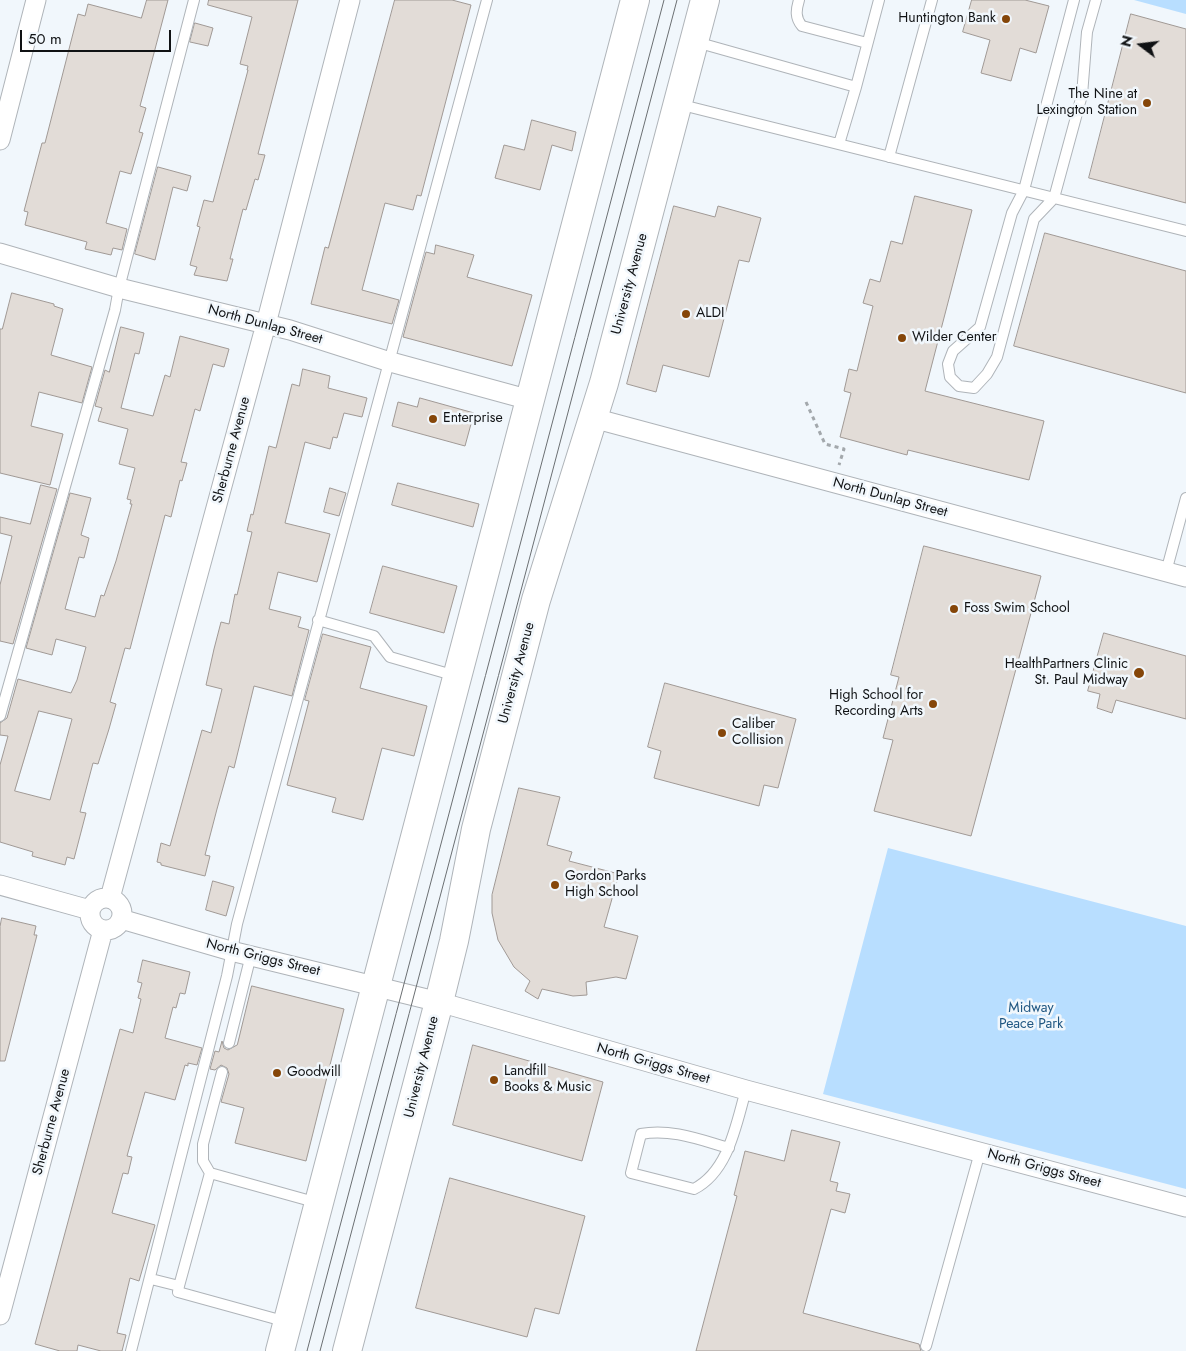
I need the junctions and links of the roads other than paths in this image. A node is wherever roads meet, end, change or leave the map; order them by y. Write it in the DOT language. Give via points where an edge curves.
graph roads {
  1 [pos="36,0"];
  2 [pos="194,0"];
  3 [pos="350,0"];
  4 [pos="486,0"];
  5 [pos="635,0"];
  6 [pos="704,0"];
  7 [pos="799,0"];
  8 [pos="879,0"];
  9 [pos="932,0"];
  10 [pos="1074,0"];
  11 [pos="1096,0"];
  12 [pos="694,41"];
  13 [pos="867,43"];
  14 [pos="856,87"];
  15 [pos="677,104"];
  16 [pos="0,140"];
  17 [pos="839,144"];
  18 [pos="888,157"];
  19 [pos="1024,190"];
  20 [pos="1054,198"];
  21 [pos="1186,231"];
  22 [pos="0,254"];
  23 [pos="119,288"];
  24 [pos="266,324"];
  25 [pos="387,361"];
  26 [pos="530,400"];
  27 [pos="593,418"];
  28 [pos="1186,498"];
  29 [pos="1166,572"];
  30 [pos="1186,578"];
  31 [pos="318,620"];
  32 [pos="458,677"];
  33 [pos="0,716"];
  34 [pos="0,885"];
  35 [pos="110,898"];
  36 [pos="90,910"];
  37 [pos="121,919"];
  38 [pos="103,930"];
  39 [pos="231,950"];
  40 [pos="251,955"];
  41 [pos="376,987"];
  42 [pos="439,1002"];
  43 [pos="229,1043"];
  44 [pos="222,1072"];
  45 [pos="746,1090"];
  46 [pos="729,1148"];
  47 [pos="980,1152"];
  48 [pos="210,1173"];
  49 [pos="319,1203"];
  50 [pos="1186,1207"];
  51 [pos="151,1279"];
  52 [pos="179,1286"];
  53 [pos="0,1315"];
  54 [pos="288,1323"];
  55 [pos="926,1346"];
  56 [pos="131,1351"];
  57 [pos="280,1351"];
  58 [pos="347,1351"];
  1 -- 16 [label="street"];
  2 -- 23 [label="lane"];
  3 -- 24 [label="street, Sherburne Avenue"];
  4 -- 25 [label="lane"];
  5 -- 26 [label="main road"];
  6 -- 12 [label="main road, University Avenue"];
  7 -- 13 [label="lane" via="796,13 802,26"];
  8 -- 13 [label="lane"];
  9 -- 18 [label="lane"];
  10 -- 19 [label="lane"];
  11 -- 20 [label="lane" via="1087,32 1082,95"];
  12 -- 14 [label="lane"];
  12 -- 15 [label="main road, University Avenue"];
  13 -- 14 [label="lane"];
  14 -- 17 [label="lane"];
  15 -- 17 [label="lane"];
  15 -- 27 [label="main road, University Avenue"];
  17 -- 18 [label="lane"];
  18 -- 19 [label="lane"];
  19 -- 20 [label="lane"];
  19 -- 20 [label="lane" via="1012,214 980,327 953,351 948,364 950,377 959,386 974,388 988,374 997,356 1034,220"];
  20 -- 21 [label="lane"];
  22 -- 23 [label="street, North Dunlap Street"];
  23 -- 24 [label="street, North Dunlap Street"];
  23 -- 33 [label="lane"];
  24 -- 25 [label="street, North Dunlap Street"];
  24 -- 35 [label="street, Sherburne Avenue"];
  25 -- 26 [label="street, North Dunlap Street"];
  25 -- 31 [label="lane"];
  26 -- 32 [label="main road"];
  27 -- 29 [label="street, North Dunlap Street"];
  27 -- 42 [label="main road, University Avenue" via="536,600 476,829"];
  28 -- 29 [label="lane"];
  29 -- 30 [label="street, North Dunlap Street"];
  31 -- 32 [label="lane" via="374,636 390,657"];
  31 -- 39 [label="lane"];
  32 -- 41 [label="main road"];
  34 -- 36 [label="street"];
  35 -- 36 [label="street" via="97,900"];
  35 -- 37 [label="street" via="120,905"];
  36 -- 38 [label="street" via="91,922"];
  37 -- 38 [label="street" via="112,929"];
  37 -- 39 [label="street, North Griggs Street"];
  38 -- 53 [label="street, Sherburne Avenue"];
  39 -- 40 [label="street, North Griggs Street"];
  39 -- 51 [label="lane"];
  40 -- 41 [label="street, North Griggs Street"];
  40 -- 43 [label="lane"];
  41 -- 42 [label="street, North Griggs Street"];
  41 -- 49 [label="main road"];
  42 -- 45 [label="street, North Griggs Street"];
  42 -- 58 [label="main road, University Avenue"];
  44 -- 48 [label="lane" via="204,1144 203,1161"];
  45 -- 46 [label="lane"];
  45 -- 47 [label="street, North Griggs Street"];
  46 -- 46 [label="lane" via="705,1184 694,1189 631,1173 641,1134 676,1134"];
  47 -- 50 [label="street, North Griggs Street"];
  47 -- 55 [label="lane"];
  48 -- 49 [label="lane"];
  48 -- 52 [label="lane"];
  49 -- 54 [label="main road"];
  51 -- 52 [label="lane"];
  51 -- 56 [label="lane"];
  52 -- 54 [label="lane" via="178,1292"];
  54 -- 57 [label="main road"];
}
